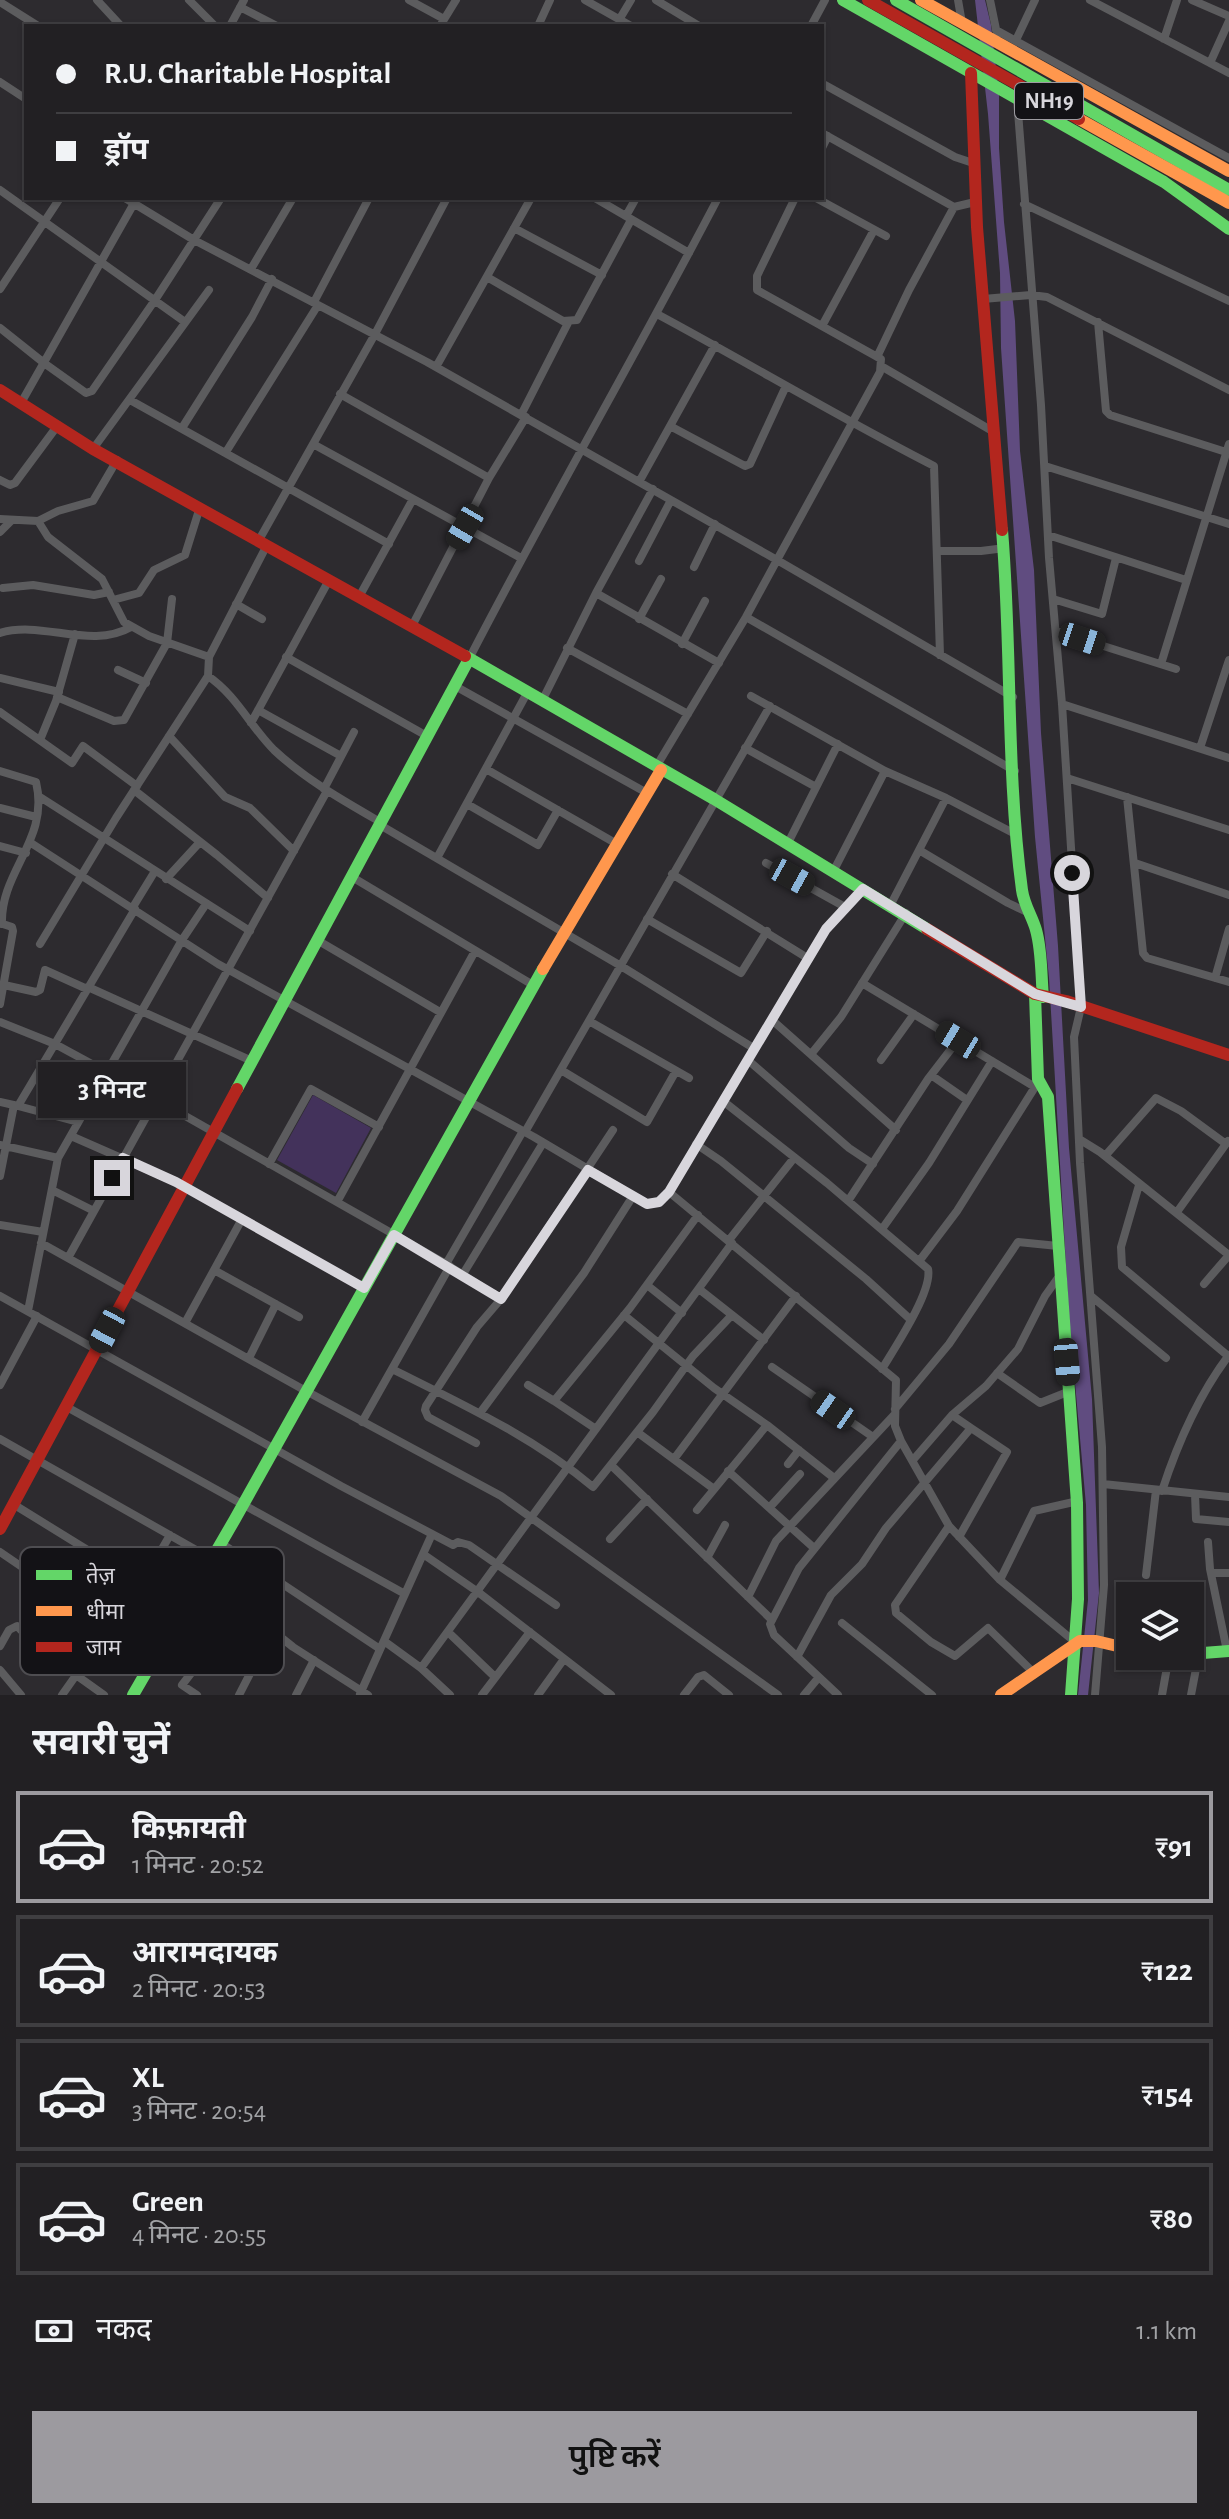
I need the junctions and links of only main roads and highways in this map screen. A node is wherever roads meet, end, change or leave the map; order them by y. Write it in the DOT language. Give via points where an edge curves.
graph roads {
  1 [pos="843,0"];
  2 [pos="868,0"];
  3 [pos="896,0"];
  4 [pos="921,0"];
  5 [pos="974,75"];
  6 [pos="1229,171"];
  7 [pos="1229,190"];
  8 [pos="1229,203"];
  9 [pos="1229,229"];
  10 [pos="0,390"];
  11 [pos="469,659"];
  12 [pos="658,769"];
  13 [pos="1042,996"];
  14 [pos="1229,1055"];
  15 [pos="0,1529"];
  16 [pos="219,1547"];
  17 [pos="1077,1642"];
  18 [pos="1116,1646"];
  19 [pos="1228,1651"];
  20 [pos="1204,1652"];
  21 [pos="145,1675"];
  22 [pos="133,1695"];
  23 [pos="1001,1695"];
  24 [pos="1071,1695"];
  1 -- 5 [label="main road"];
  2 -- 8 [label="main road, NH19"];
  3 -- 7 [label="main road, NH19"];
  4 -- 6 [label="main road" via="997,37"];
  5 -- 9 [label="main road" via="1164,182"];
  5 -- 13 [label="main road" via="975,202 990,299 1017,835 1022,891 1036,931"];
  10 -- 11 [label="main road" via="93,449"];
  11 -- 12 [label="main road"];
  11 -- 15 [label="main road"];
  12 -- 13 [label="main road"];
  12 -- 16 [label="main road"];
  13 -- 14 [label="main road"];
  13 -- 17 [label="main road" via="1036,1062 1038,1085 1048,1097 1078,1501"];
  17 -- 18 [label="main road"];
  17 -- 23 [label="main road"];
  17 -- 24 [label="main road"];
  19 -- 20 [label="main road"];
  21 -- 22 [label="main road"];
}
